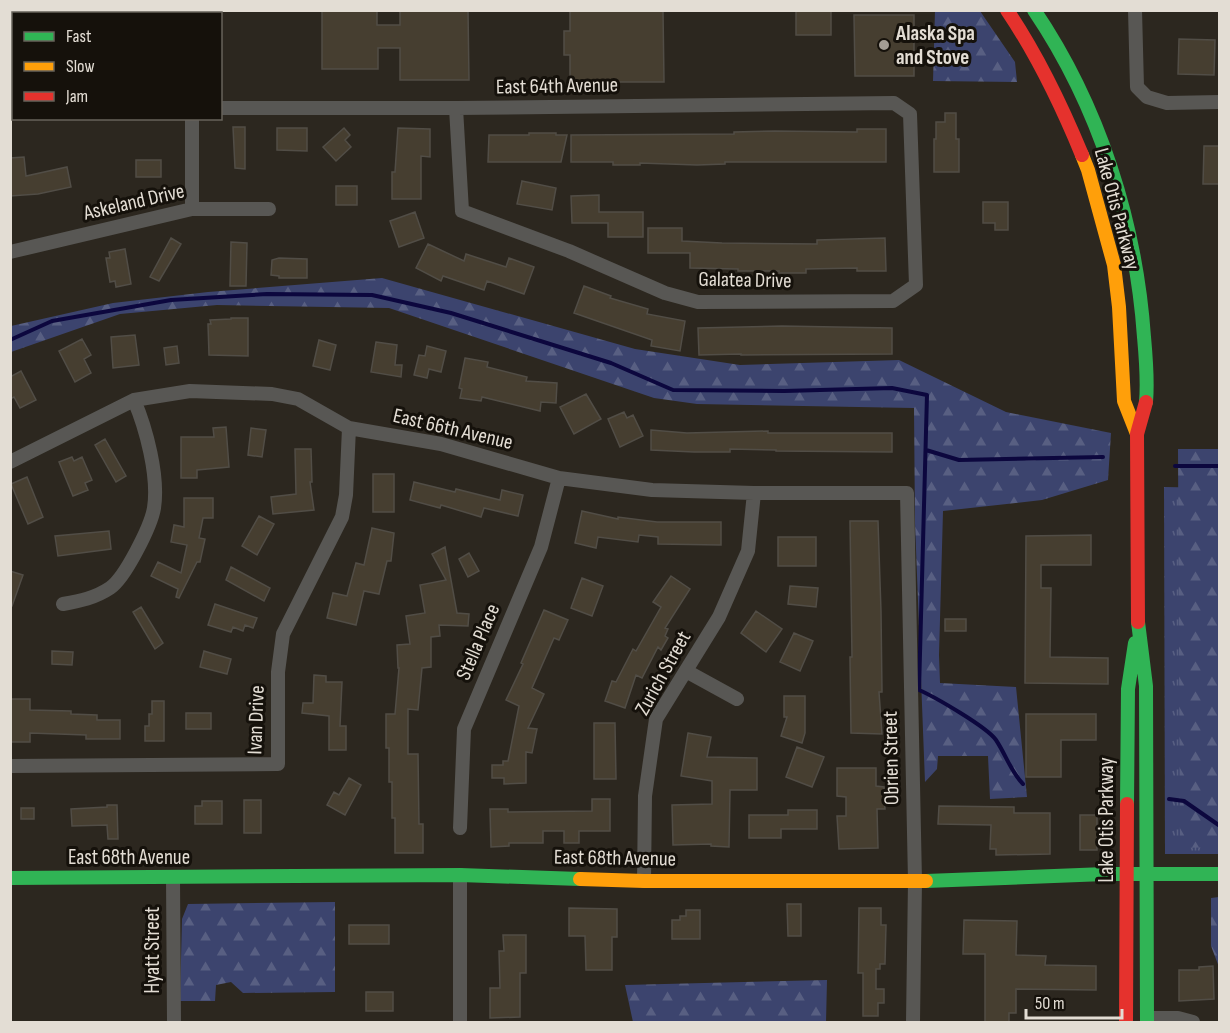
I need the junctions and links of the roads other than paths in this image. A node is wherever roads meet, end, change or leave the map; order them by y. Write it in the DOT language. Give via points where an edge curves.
graph roads {
  1 [pos="1006,10"];
  2 [pos="1034,10"];
  3 [pos="1135,10"];
  4 [pos="1220,102"];
  5 [pos="894,104"];
  6 [pos="222,108"];
  7 [pos="456,108"];
  8 [pos="192,120"];
  9 [pos="192,208"];
  10 [pos="269,209"];
  11 [pos="10,252"];
  12 [pos="1118,294"];
  13 [pos="1146,363"];
  14 [pos="134,400"];
  15 [pos="349,428"];
  16 [pos="1137,434"];
  17 [pos="10,462"];
  18 [pos="559,478"];
  19 [pos="754,493"];
  20 [pos="907,493"];
  21 [pos="63,604"];
  22 [pos="1138,618"];
  23 [pos="686,671"];
  24 [pos="737,699"];
  25 [pos="10,766"];
  26 [pos="460,828"];
  27 [pos="1147,873"];
  28 [pos="1127,874"];
  29 [pos="1220,874"];
  30 [pos="460,875"];
  31 [pos="10,878"];
  32 [pos="173,878"];
  33 [pos="644,881"];
  34 [pos="915,881"];
  35 [pos="1147,1020"];
  36 [pos="174,1023"];
  37 [pos="460,1023"];
  38 [pos="913,1023"];
  39 [pos="1126,1023"];
  40 [pos="1193,1023"];
  1 -- 12 [label="main road, Lake Otis Parkway" via="1026,38 1069,121 1088,170"];
  2 -- 13 [label="main road, Lake Otis Parkway" via="1082,91 1113,173 1137,271"];
  3 -- 4 [label="street" via="1137,87 1147,97 1167,103"];
  5 -- 7 [label="street, East 64th Avenue"];
  5 -- 7 [label="street, Galatea Drive" via="910,114 916,285 893,302 698,302 665,293 462,211"];
  6 -- 7 [label="street, East 64th Avenue"];
  8 -- 9 [label="street"];
  9 -- 10 [label="street, Askeland Drive"];
  9 -- 11 [label="street, Askeland Drive"];
  12 -- 13 [label="main road" via="1133,308 1138,354"];
  12 -- 16 [label="main road, Lake Otis Parkway" via="1124,401"];
  13 -- 16 [label="main road, Lake Otis Parkway" via="1146,400"];
  14 -- 15 [label="street, East 66th Avenue" via="190,391 272,394 298,399"];
  14 -- 17 [label="street, East 66th Avenue"];
  14 -- 21 [label="street" via="143,420 154,477 154,508 129,565 112,587 86,601"];
  15 -- 18 [label="street, East 66th Avenue" via="441,444"];
  15 -- 25 [label="street, Ivan Drive" via="342,517 283,634 278,672 278,764"];
  16 -- 22 [label="main road, Lake Otis Parkway"];
  18 -- 19 [label="street, East 66th Avenue" via="652,490"];
  18 -- 26 [label="street, Stella Place" via="541,547 464,729"];
  19 -- 20 [label="street, East 66th Avenue"];
  19 -- 23 [label="street, Zurich Street" via="748,551 719,617"];
  20 -- 34 [label="street, Obrien Street"];
  22 -- 27 [label="main road, Lake Otis Parkway" via="1146,686"];
  22 -- 28 [label="main road, Lake Otis Parkway" via="1128,689"];
  23 -- 24 [label="street"];
  23 -- 33 [label="street, Zurich Street" via="656,719 645,796"];
  27 -- 28 [label="main road, East 68th Avenue"];
  27 -- 29 [label="main road, East 68th Avenue"];
  27 -- 35 [label="main road, Lake Otis Parkway"];
  28 -- 34 [label="main road, East 68th Avenue"];
  28 -- 39 [label="main road, Lake Otis Parkway"];
  30 -- 32 [label="main road, East 68th Avenue"];
  30 -- 33 [label="main road, East 68th Avenue"];
  30 -- 37 [label="street"];
  31 -- 32 [label="main road, East 68th Avenue"];
  32 -- 36 [label="street, Hyatt Street"];
  33 -- 34 [label="main road, East 68th Avenue"];
  34 -- 38 [label="street, Obrien Street"];
  35 -- 40 [label="street" via="1178,1018"];
}
